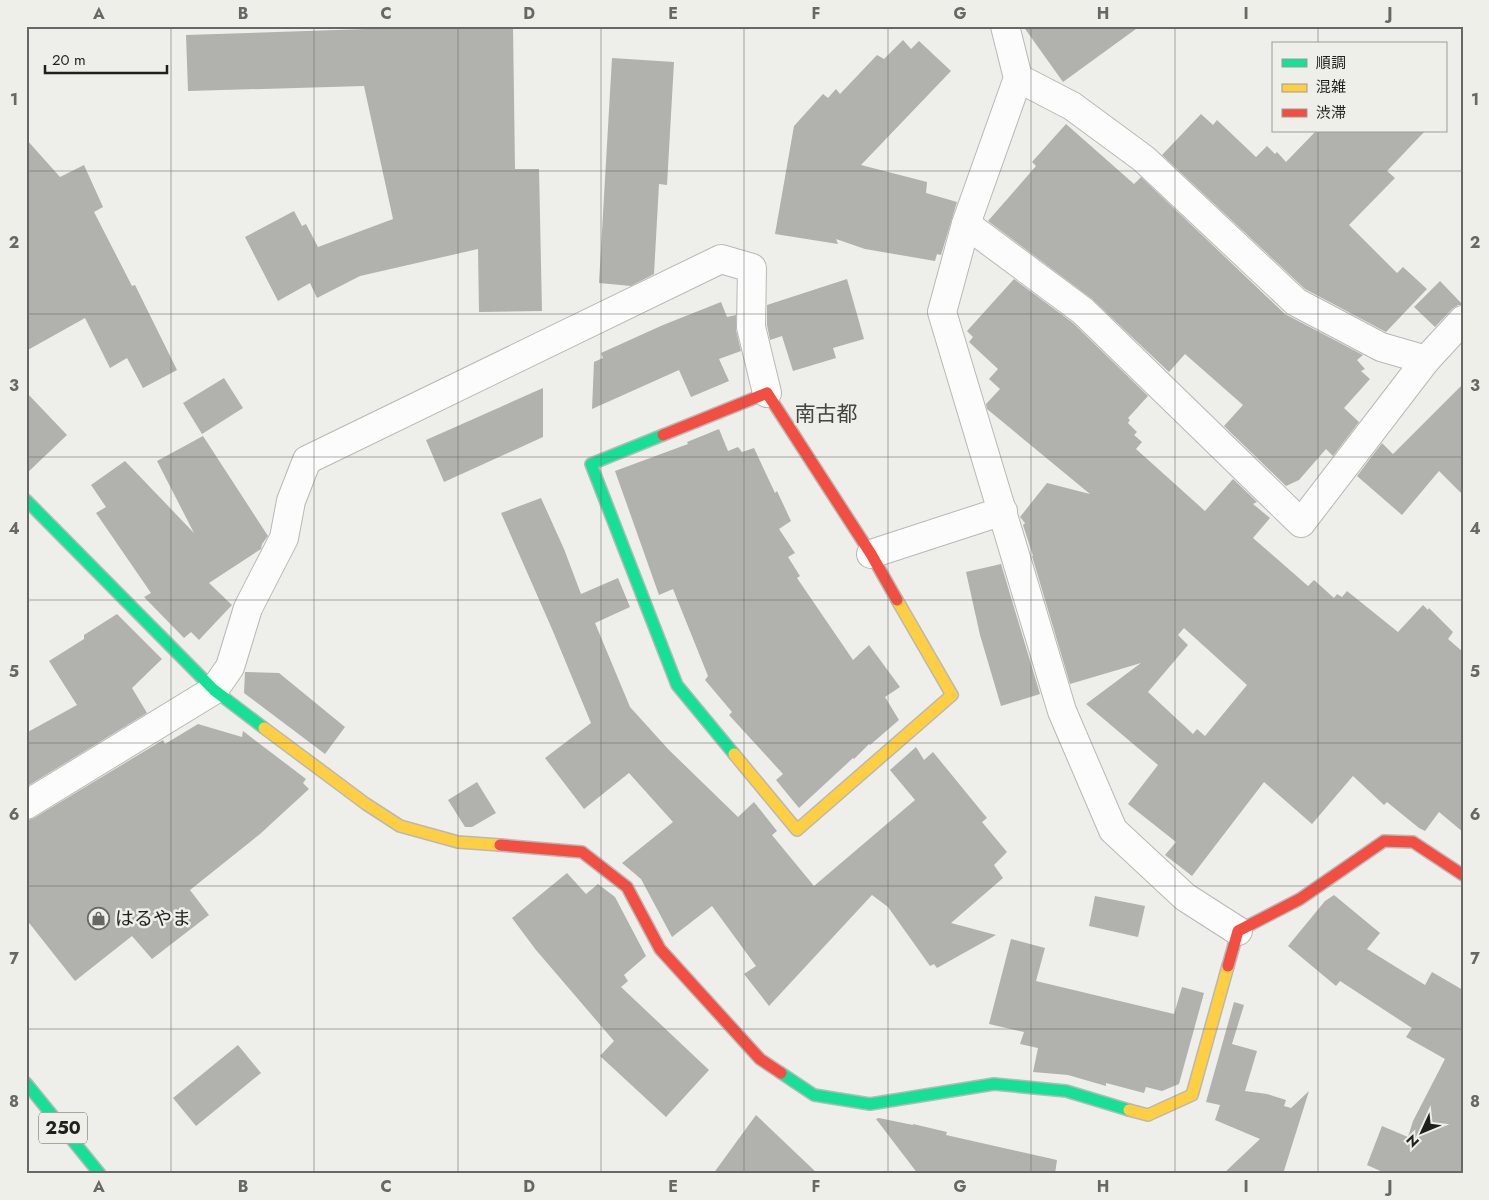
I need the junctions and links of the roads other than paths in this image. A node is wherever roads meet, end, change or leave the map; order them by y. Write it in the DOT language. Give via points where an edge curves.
graph roads {
  1 [pos="1005,26"];
  2 [pos="1018,78"];
  3 [pos="966,224"];
  4 [pos="1463,320"];
  5 [pos="1426,360"];
  6 [pos="767,393"];
  7 [pos="26,500"];
  8 [pos="1003,511"];
  9 [pos="872,554"];
  10 [pos="214,690"];
  11 [pos="26,805"];
  12 [pos="1463,875"];
  13 [pos="1238,931"];
  14 [pos="26,1083"];
  15 [pos="100,1174"];
  1 -- 2 [label="street"];
  2 -- 3 [label="street"];
  2 -- 5 [label="street" via="1072,106 1144,160 1296,302 1381,347"];
  3 -- 5 [label="street" via="1083,311 1301,523"];
  3 -- 8 [label="street" via="942,312"];
  4 -- 5 [label="street"];
  6 -- 9 [label="main road"];
  6 -- 9 [label="main road" via="591,464 677,684 797,830 952,695"];
  6 -- 10 [label="street" via="751,327 752,268 721,259 307,460 290,500 284,538 248,608 230,666"];
  7 -- 10 [label="main road"];
  8 -- 9 [label="street"];
  8 -- 13 [label="street" via="1062,711 1113,830 1185,897"];
  10 -- 11 [label="street"];
  10 -- 13 [label="main road" via="400,826 458,842 582,852 626,887 660,949 760,1060 814,1095 870,1104 994,1084 1066,1092 1148,1115 1192,1095"];
  12 -- 13 [label="main road" via="1413,842 1384,841 1300,899"];
  14 -- 15 [label="main road, 250"];
}
